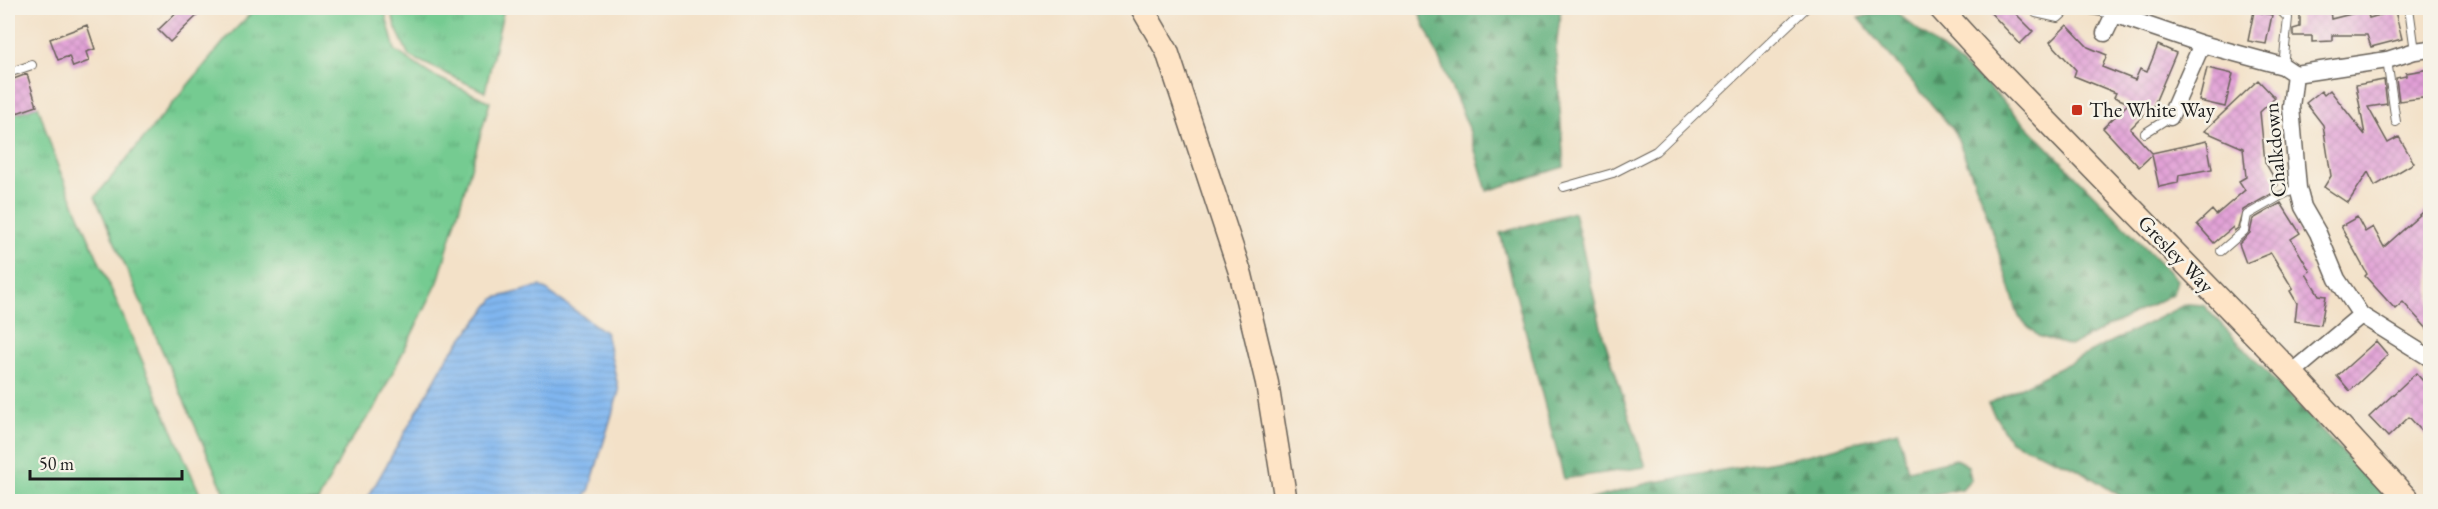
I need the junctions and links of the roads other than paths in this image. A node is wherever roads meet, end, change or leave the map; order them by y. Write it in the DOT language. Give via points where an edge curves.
graph roads {
  1 [pos="1142,8"];
  2 [pos="1806,8"];
  3 [pos="1940,8"];
  4 [pos="2069,8"];
  5 [pos="2079,8"];
  6 [pos="2278,8"];
  7 [pos="2409,8"];
  8 [pos="2115,11"];
  9 [pos="2036,13"];
  10 [pos="2105,33"];
  11 [pos="2202,44"];
  12 [pos="2422,50"];
  13 [pos="2387,60"];
  14 [pos="32,65"];
  15 [pos="2289,70"];
  16 [pos="8,73"];
  17 [pos="2177,115"];
  18 [pos="2396,122"];
  19 [pos="2145,133"];
  20 [pos="1564,187"];
  21 [pos="2298,188"];
  22 [pos="2221,251"];
  23 [pos="2361,315"];
  24 [pos="2430,358"];
  25 [pos="2292,373"];
  26 [pos="1286,501"];
  27 [pos="2410,501"];
  1 -- 26 [label="street" via="1167,51 1241,274 1267,383"];
  2 -- 20 [label="lane" via="1656,151 1613,173"];
  3 -- 25 [label="street, Gresley Way"];
  4 -- 9 [label="lane" via="2058,18"];
  5 -- 8 [label="lane"];
  6 -- 15 [label="lane" via="2288,18"];
  7 -- 12 [label="lane"];
  8 -- 10 [label="street"];
  8 -- 11 [label="street, Chalkdown"];
  11 -- 15 [label="street, Chalkdown"];
  11 -- 17 [label="street"];
  12 -- 13 [label="street, Chalkdown"];
  13 -- 15 [label="street, Chalkdown"];
  13 -- 18 [label="lane"];
  14 -- 16 [label="lane"];
  15 -- 21 [label="street, Chalkdown"];
  17 -- 19 [label="lane"];
  21 -- 22 [label="lane" via="2247,215 2244,231"];
  21 -- 23 [label="street, Chalkdown" via="2337,279"];
  23 -- 24 [label="street, Chalkdown"];
  23 -- 25 [label="street"];
  25 -- 27 [label="street, Gresley Way"];
}
